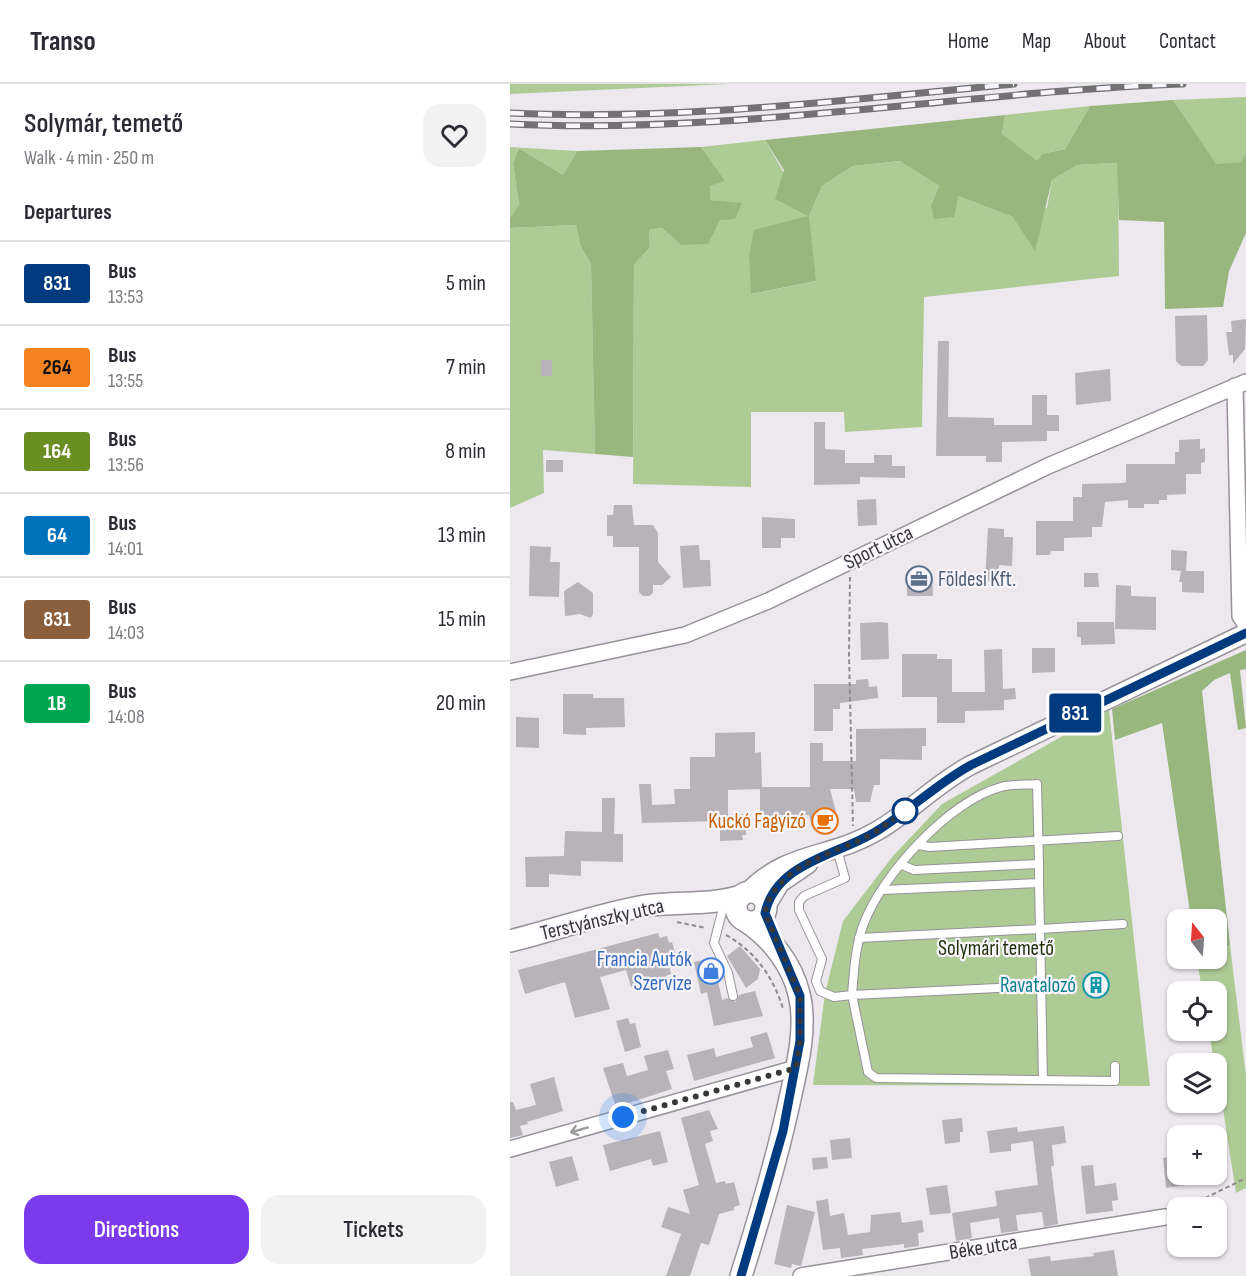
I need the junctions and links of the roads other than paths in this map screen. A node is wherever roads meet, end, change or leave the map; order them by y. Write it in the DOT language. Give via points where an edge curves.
graph roads {
  1 [pos="1240,384"];
  2 [pos="1242,472"];
  3 [pos="1242,542"];
  4 [pos="1246,625"];
  5 [pos="1246,633"];
  6 [pos="510,672"];
  7 [pos="1118,836"];
  8 [pos="1039,840"];
  9 [pos="919,845"];
  10 [pos="834,850"];
  11 [pos="1039,864"];
  12 [pos="902,865"];
  13 [pos="1039,883"];
  14 [pos="883,890"];
  15 [pos="743,911"];
  16 [pos="1123,924"];
  17 [pos="1040,929"];
  18 [pos="859,938"];
  19 [pos="510,941"];
  20 [pos="1041,986"];
  21 [pos="852,995"];
  22 [pos="734,996"];
  23 [pos="1116,1066"];
  24 [pos="796,1068"];
  25 [pos="1043,1080"];
  26 [pos="510,1149"];
  27 [pos="1165,1217"];
  28 [pos="741,1276"];
  29 [pos="801,1276"];
  1 -- 2 [label="street, Sport utca"];
  1 -- 6 [label="street, Sport utca" via="1048,466 768,601 685,635"];
  2 -- 3 [label="street, Sport utca"];
  3 -- 4 [label="street, Sport utca" via="1240,616"];
  5 -- 10 [label="street" via="971,765 879,830"];
  7 -- 8 [label="lane"];
  8 -- 9 [label="lane"];
  8 -- 9 [label="lane" via="1037,784 1002,787 982,795 940,821"];
  8 -- 11 [label="lane"];
  9 -- 12 [label="lane"];
  10 -- 15 [label="street" via="790,861 769,873"];
  10 -- 21 [label="lane" via="845,878 804,896 799,910 822,959 816,981 820,991 834,997"];
  11 -- 12 [label="lane" via="914,870"];
  11 -- 13 [label="lane"];
  12 -- 14 [label="lane"];
  13 -- 14 [label="lane"];
  13 -- 17 [label="lane"];
  14 -- 18 [label="lane"];
  15 -- 19 [label="main road, Terstyánszky utca" via="694,904 643,906"];
  15 -- 22 [label="lane" via="714,943"];
  15 -- 24 [label="main road" via="792,972 800,996"];
  16 -- 17 [label="lane"];
  17 -- 18 [label="lane"];
  17 -- 20 [label="lane"];
  18 -- 21 [label="lane"];
  20 -- 21 [label="lane"];
  20 -- 25 [label="lane"];
  21 -- 25 [label="lane" via="868,1072 876,1078"];
  23 -- 25 [label="lane" via="1115,1082"];
  24 -- 26 [label="street, one-way"];
  24 -- 28 [label="main road" via="767,1191"];
  27 -- 29 [label="street, Béke utca"];
}
